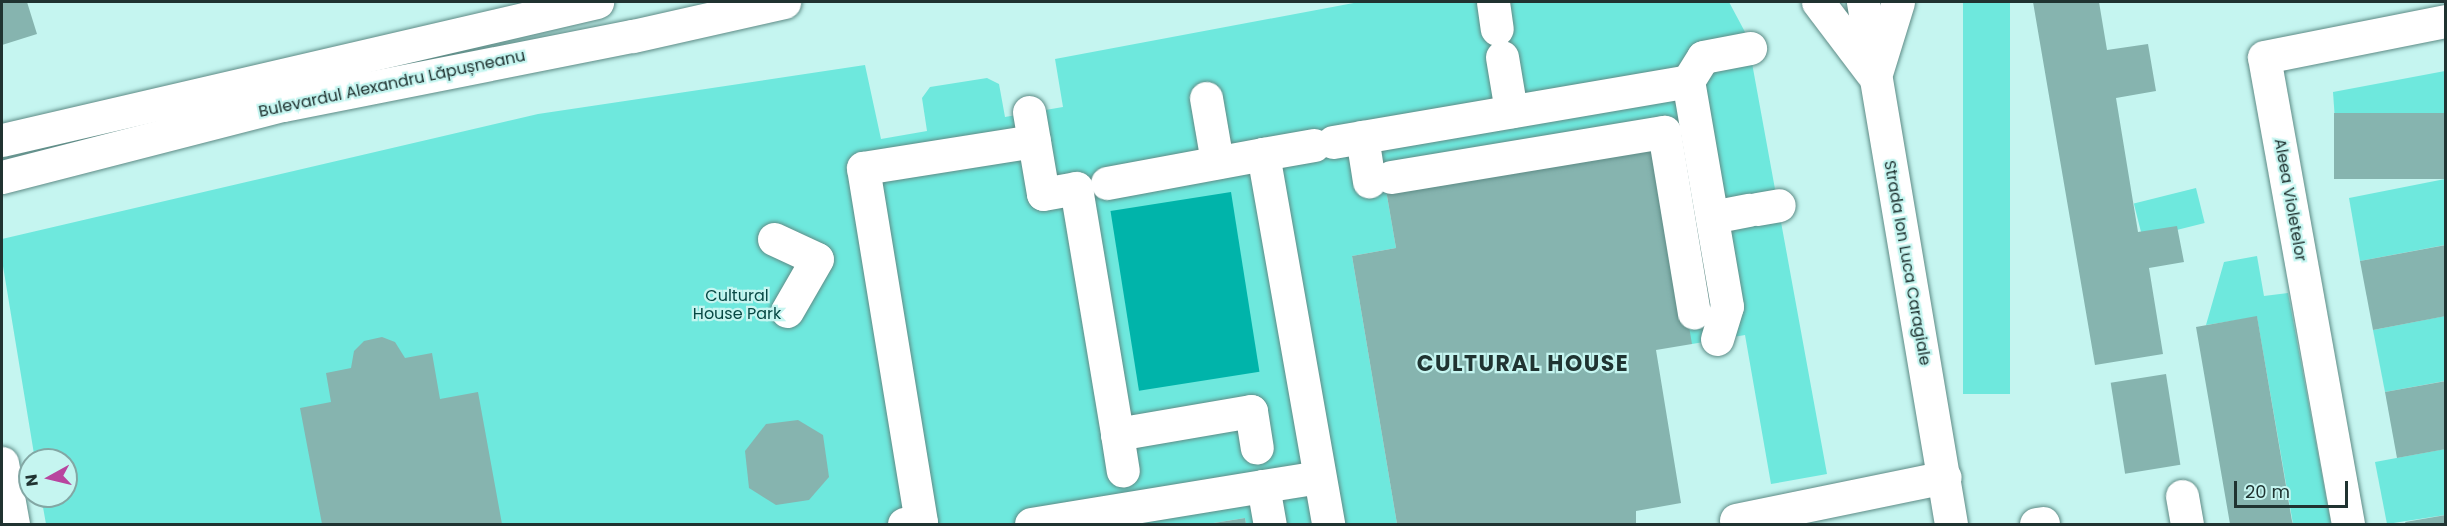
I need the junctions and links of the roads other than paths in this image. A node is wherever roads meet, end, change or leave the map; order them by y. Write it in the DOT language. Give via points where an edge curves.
graph roads {
  1 [pos="597,2"];
  2 [pos="784,2"];
  3 [pos="1818,2"];
  4 [pos="1863,2"];
  5 [pos="1898,2"];
  6 [pos="2445,21"];
  7 [pos="1497,29"];
  8 [pos="1750,48"];
  9 [pos="1875,77"];
  10 [pos="1688,81"];
  11 [pos="1206,98"];
  12 [pos="1511,111"];
  13 [pos="2,140"];
  14 [pos="1336,141"];
  15 [pos="1263,154"];
  16 [pos="1217,162"];
  17 [pos="2,177"];
  18 [pos="1107,183"];
  19 [pos="1761,208"];
  20 [pos="1712,217"];
  21 [pos="774,239"];
  22 [pos="845,254"];
  23 [pos="787,311"];
  24 [pos="1694,313"];
  25 [pos="1717,339"];
  26 [pos="1118,434"];
  27 [pos="1257,448"];
  28 [pos="2,463"];
  29 [pos="1123,471"];
  30 [pos="1319,477"];
  31 [pos="1945,477"];
  32 [pos="1263,486"];
  33 [pos="1736,520"];
  34 [pos="13,525"];
  35 [pos="904,525"];
  36 [pos="1031,525"];
  37 [pos="1270,525"];
  38 [pos="1328,525"];
  39 [pos="1951,525"];
  40 [pos="2348,525"];
  1 -- 13 [label="street, Bulevardul Alexandru Lăpușneanu"];
  2 -- 17 [label="street, Bulevardul Alexandru Lăpușneanu" via="282,105"];
  3 -- 9 [label="street"];
  4 -- 9 [label="street, Strada Ion Luca Caragiale"];
  5 -- 9 [label="street"];
  6 -- 40 [label="street, Aleea Violetelor" via="2264,57"];
  7 -- 12 [label="street"];
  8 -- 10 [label="street" via="1703,57"];
  9 -- 31 [label="street, Strada Ion Luca Caragiale"];
  10 -- 12 [label="street"];
  10 -- 20 [label="street"];
  11 -- 16 [label="street"];
  12 -- 14 [label="street"];
  14 -- 15 [label="street"];
  14 -- 24 [label="street" via="1380,179 1664,132"];
  15 -- 16 [label="street"];
  15 -- 30 [label="street" via="1294,404"];
  16 -- 18 [label="street"];
  19 -- 20 [label="street"];
  20 -- 25 [label="street" via="1727,306"];
  21 -- 22 [label="street"];
  22 -- 23 [label="street"];
  22 -- 26 [label="street" via="863,168 907,148 1031,127 1043,194 1076,188"];
  22 -- 35 [label="street" via="921,522"];
  26 -- 27 [label="street" via="1251,411"];
  26 -- 29 [label="street"];
  28 -- 34 [label="street"];
  30 -- 32 [label="street"];
  30 -- 38 [label="street"];
  31 -- 33 [label="street"];
  31 -- 39 [label="street, Strada Ion Luca Caragiale"];
  32 -- 36 [label="street"];
  32 -- 37 [label="street"];
}
